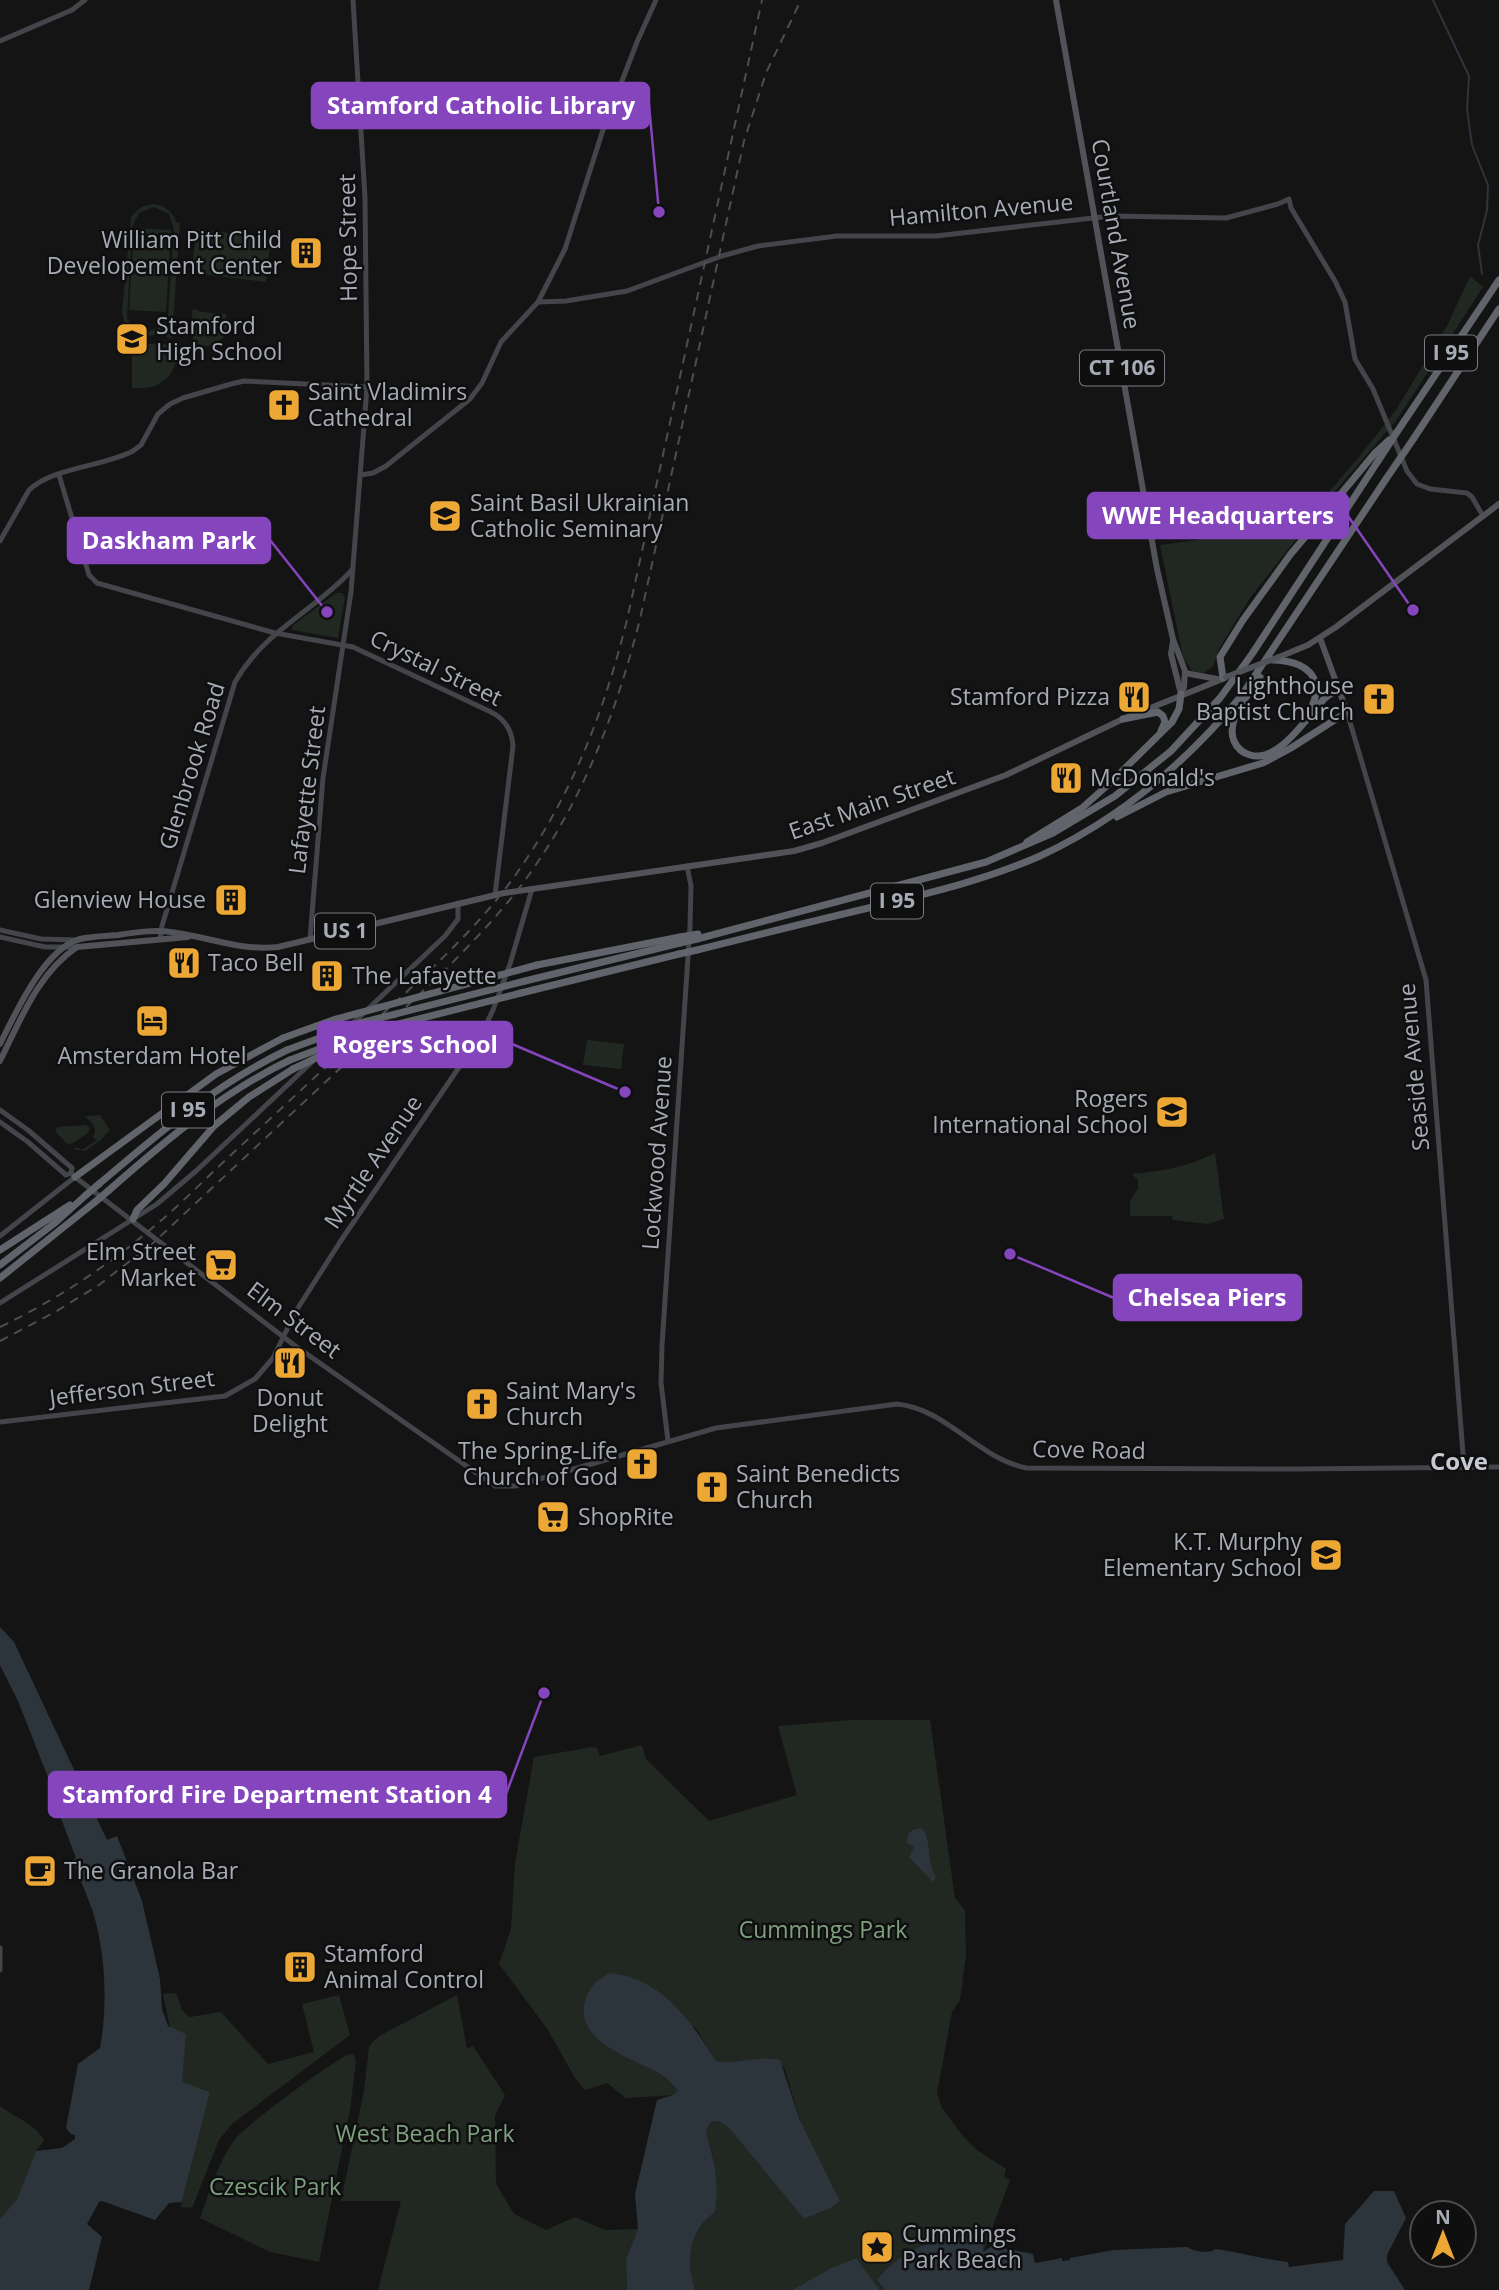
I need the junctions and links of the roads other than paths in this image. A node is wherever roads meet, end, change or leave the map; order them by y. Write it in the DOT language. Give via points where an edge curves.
graph roads {
  1 [pos="85,0"];
  2 [pos="353,0"];
  3 [pos="656,0"];
  4 [pos="1056,0"];
  5 [pos="0,41"];
  6 [pos="1095,217"];
  7 [pos="1499,280"];
  8 [pos="538,302"];
  9 [pos="1499,309"];
  10 [pos="367,387"];
  11 [pos="1377,457"];
  12 [pos="59,475"];
  13 [pos="361,475"];
  14 [pos="1499,504"];
  15 [pos="1483,516"];
  16 [pos="0,541"];
  17 [pos="352,570"];
  18 [pos="1309,595"];
  19 [pos="275,633"];
  20 [pos="1320,638"];
  21 [pos="344,645"];
  22 [pos="1175,653"];
  23 [pos="1276,659"];
  24 [pos="1185,673"];
  25 [pos="1223,678"];
  26 [pos="1340,691"];
  27 [pos="1181,694"];
  28 [pos="1347,712"];
  29 [pos="1123,719"];
  30 [pos="1299,728"];
  31 [pos="1141,753"];
  32 [pos="1090,829"];
  33 [pos="1003,856"];
  34 [pos="687,866"];
  35 [pos="532,888"];
  36 [pos="495,895"];
  37 [pos="458,903"];
  38 [pos="0,930"];
  39 [pos="160,935"];
  40 [pos="0,937"];
  41 [pos="79,939"];
  42 [pos="310,939"];
  43 [pos="680,940"];
  44 [pos="77,947"];
  45 [pos="62,948"];
  46 [pos="447,1011"];
  47 [pos="0,1044"];
  48 [pos="0,1061"];
  49 [pos="0,1110"];
  50 [pos="0,1122"];
  51 [pos="73,1175"];
  52 [pos="86,1195"];
  53 [pos="133,1219"];
  54 [pos="0,1236"];
  55 [pos="0,1250"];
  56 [pos="0,1265"];
  57 [pos="0,1280"];
  58 [pos="0,1303"];
  59 [pos="284,1337"];
  60 [pos="0,1422"];
  61 [pos="668,1441"];
  62 [pos="1499,1466"];
  63 [pos="1464,1467"];
  64 [pos="495,1486"];
  65 [pos="0,1948"];
  66 [pos="0,1969"];
  1 -- 5 [label="street"];
  2 -- 10 [label="street, Hope Street" via="366,206"];
  3 -- 8 [label="street" via="592,161 565,249"];
  4 -- 6 [label="main road, Courtland Avenue / CT 106"];
  6 -- 8 [label="street, Hamilton Avenue" via="936,236 837,236 758,246 627,292"];
  6 -- 15 [label="street, Hamilton Avenue" via="1226,218 1289,199 1345,302 1355,359 1374,390 1407,471 1417,484 1430,489 1466,493"];
  6 -- 22 [label="main road, Courtland Avenue / CT 106"];
  7 -- 11 [label="highway, I 95, bridge"];
  8 -- 13 [label="street" via="501,342 470,399 386,466"];
  9 -- 18 [label="highway, I 95, bridge"];
  10 -- 12 [label="street" via="231,384 170,404 133,451"];
  10 -- 13 [label="street, Hope Street"];
  11 -- 25 [label="highway" via="1290,555 1243,620 1220,657"];
  11 -- 33 [label="highway, I 95" via="1242,670 1196,725 1115,796"];
  12 -- 16 [label="street" via="29,490"];
  12 -- 19 [label="street, Crystal Street" via="89,575 97,583"];
  13 -- 17 [label="street"];
  14 -- 15 [label="main road, East Main Street / US 1"];
  15 -- 20 [label="main road, East Main Street / US 1"];
  17 -- 19 [label="street, Glenbrook Road"];
  17 -- 21 [label="street, Lafayette Street"];
  18 -- 30 [label="highway" via="1236,716 1232,736 1242,752 1259,756"];
  18 -- 32 [label="highway, I 95" via="1253,680 1206,737 1151,787"];
  19 -- 21 [label="street, Crystal Street"];
  19 -- 39 [label="street, Glenbrook Road" via="235,682"];
  20 -- 23 [label="main road, East Main Street / US 1"];
  20 -- 26 [label="main road, Seaside Avenue"];
  21 -- 36 [label="street, Crystal Street" via="410,672 506,723 513,746"];
  21 -- 42 [label="street, Lafayette Street" via="323,778"];
  22 -- 24 [label="main road, Courtland Avenue / CT 106"];
  22 -- 27 [label="main road, Courtland Avenue / CT 106"];
  23 -- 25 [label="main road, East Main Street / US 1, bridge"];
  23 -- 30 [label="highway" via="1300,664 1314,679 1315,700"];
  24 -- 25 [label="main road"];
  24 -- 27 [label="main road, Courtland Avenue / CT 106"];
  25 -- 27 [label="main road, East Main Street / US 1"];
  26 -- 28 [label="main road, Seaside Avenue"];
  26 -- 30 [label="highway" via="1328,695"];
  27 -- 29 [label="main road, East Main Street / US 1"];
  27 -- 31 [label="highway" via="1175,719"];
  28 -- 32 [label="highway" via="1272,759 1166,792"];
  28 -- 63 [label="street, Seaside Avenue" via="1426,980"];
  29 -- 31 [label="highway" via="1151,712 1163,716 1164,728"];
  29 -- 34 [label="main road, East Main Street / US 1" via="1006,775 815,845"];
  31 -- 33 [label="highway" via="1082,808"];
  32 -- 46 [label="highway, I 95, bridge" via="1041,855 973,881"];
  33 -- 43 [label="highway, I 95, bridge"];
  34 -- 35 [label="main road, East Main Street / US 1"];
  34 -- 61 [label="street, Lockwood Avenue" via="690,927 662,1345"];
  35 -- 36 [label="main road, East Main Street / US 1"];
  35 -- 59 [label="street, Myrtle Avenue" via="486,1025 340,1241"];
  36 -- 37 [label="main road, East Main Street / US 1"];
  37 -- 42 [label="main road, East Main Street / US 1"];
  37 -- 53 [label="street" via="459,915 450,931 196,1171"];
  38 -- 41 [label="street" via="46,940"];
  39 -- 41 [label="main road, East Main Street / US 1"];
  39 -- 42 [label="main road, East Main Street / US 1" via="257,948"];
  39 -- 44 [label="main road, East Main Street / US 1"];
  40 -- 45 [label="street"];
  41 -- 45 [label="main road, East Main Street / US 1"];
  43 -- 51 [label="highway, bridge" via="537,965 283,1038 216,1074"];
  43 -- 52 [label="highway, I 95, bridge" via="360,1023 287,1050 195,1104"];
  44 -- 45 [label="street"];
  44 -- 48 [label="main road" via="51,968"];
  45 -- 47 [label="main road, East Main Street / US 1" via="45,965"];
  46 -- 53 [label="highway, bridge" via="349,1043 293,1069 249,1097 214,1126"];
  46 -- 57 [label="highway, I 95, bridge" via="359,1034 250,1081 175,1133"];
  49 -- 51 [label="street" via="72,1168"];
  50 -- 51 [label="street" via="66,1175"];
  51 -- 53 [label="street, Elm Street"];
  51 -- 54 [label="street"];
  52 -- 55 [label="highway"];
  52 -- 56 [label="highway, I 95"];
  53 -- 58 [label="street"];
  53 -- 59 [label="street, Elm Street"];
  59 -- 60 [label="street, Jefferson Street" via="255,1378 225,1396"];
  59 -- 64 [label="street, Elm Street"];
  61 -- 63 [label="street, Cove Road" via="716,1428 897,1404 925,1410 985,1452 1026,1468"];
  61 -- 64 [label="street, Cove Road" via="515,1486"];
  62 -- 63 [label="street, Cove Road"];
  65 -- 66 [label="street"];
}
